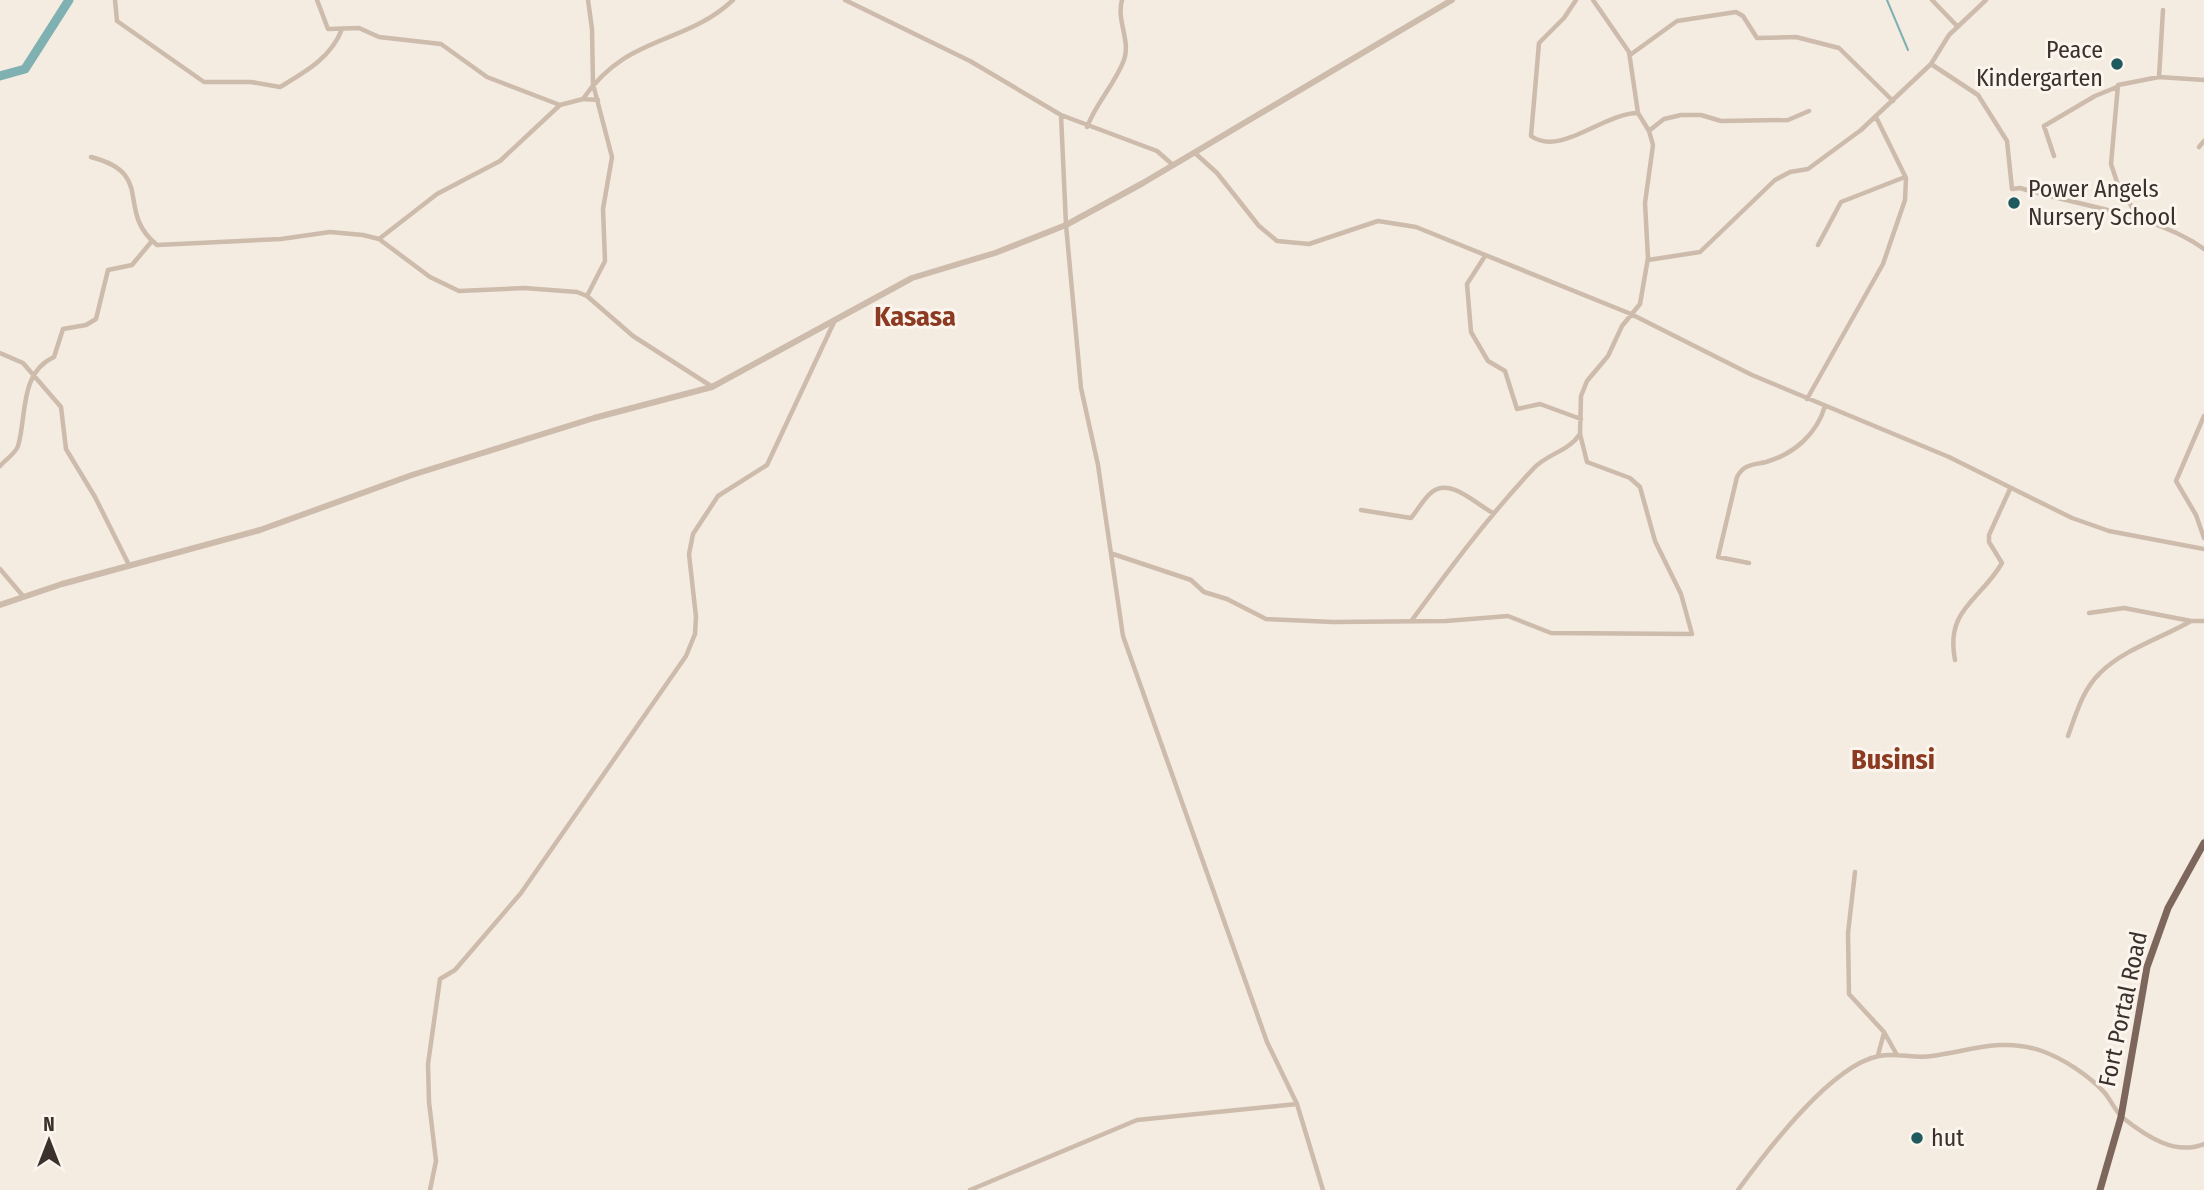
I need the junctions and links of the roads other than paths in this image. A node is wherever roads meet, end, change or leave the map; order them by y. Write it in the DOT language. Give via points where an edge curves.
graph roads {
  1 [pos="115,0"];
  2 [pos="317,0"];
  3 [pos="588,0"];
  4 [pos="733,0"];
  5 [pos="845,0"];
  6 [pos="1122,0"];
  7 [pos="1452,0"];
  8 [pos="1576,0"];
  9 [pos="1593,0"];
  10 [pos="1932,0"];
  11 [pos="1986,0"];
  12 [pos="2163,10"];
  13 [pos="1957,26"];
  14 [pos="342,29"];
  15 [pos="1630,55"];
  16 [pos="1931,64"];
  17 [pos="2159,77"];
  18 [pos="2204,80"];
  19 [pos="593,84"];
  20 [pos="2118,86"];
  21 [pos="583,99"];
  22 [pos="598,100"];
  23 [pos="1893,101"];
  24 [pos="560,105"];
  25 [pos="1809,111"];
  26 [pos="1638,113"];
  27 [pos="1061,115"];
  28 [pos="1875,117"];
  29 [pos="1087,127"];
  30 [pos="1649,131"];
  31 [pos="2204,141"];
  32 [pos="2199,147"];
  33 [pos="1194,152"];
  34 [pos="2054,156"];
  35 [pos="91,157"];
  36 [pos="1173,165"];
  37 [pos="1905,177"];
  38 [pos="2138,216"];
  39 [pos="1066,226"];
  40 [pos="379,239"];
  41 [pos="152,241"];
  42 [pos="1818,245"];
  43 [pos="2204,249"];
  44 [pos="1485,256"];
  45 [pos="1648,260"];
  46 [pos="587,296"];
  47 [pos="1631,314"];
  48 [pos="835,319"];
  49 [pos="0,353"];
  50 [pos="36,375"];
  51 [pos="712,387"];
  52 [pos="1807,399"];
  53 [pos="1825,406"];
  54 [pos="2204,416"];
  55 [pos="1581,419"];
  56 [pos="1580,434"];
  57 [pos="0,466"];
  58 [pos="2010,489"];
  59 [pos="1361,510"];
  60 [pos="1493,513"];
  61 [pos="2204,538"];
  62 [pos="2204,550"];
  63 [pos="1112,554"];
  64 [pos="1749,563"];
  65 [pos="129,565"];
  66 [pos="0,569"];
  67 [pos="23,596"];
  68 [pos="0,605"];
  69 [pos="2089,612"];
  70 [pos="1412,621"];
  71 [pos="2191,621"];
  72 [pos="2204,621"];
  73 [pos="1955,660"];
  74 [pos="2068,736"];
  75 [pos="2204,843"];
  76 [pos="1854,872"];
  77 [pos="1884,1032"];
  78 [pos="1897,1055"];
  79 [pos="1878,1056"];
  80 [pos="1297,1104"];
  81 [pos="2121,1117"];
  82 [pos="2204,1144"];
  83 [pos="430,1190"];
  84 [pos="970,1190"];
  85 [pos="1323,1190"];
  86 [pos="1738,1190"];
  87 [pos="2100,1190"];
  1 -- 14 [label="street" via="117,21 125,29 204,82 281,87 325,55"];
  2 -- 14 [label="street" via="324,26"];
  3 -- 19 [label="street"];
  4 -- 19 [label="street" via="712,17 621,58"];
  5 -- 27 [label="street" via="970,61"];
  6 -- 29 [label="street" via="1125,58"];
  7 -- 33 [label="street"];
  8 -- 26 [label="street" via="1539,43 1531,136 1555,143 1621,114"];
  9 -- 15 [label="street"];
  10 -- 13 [label="street"];
  11 -- 13 [label="street"];
  12 -- 17 [label="street"];
  13 -- 16 [label="street"];
  14 -- 24 [label="street" via="359,28 379,37 440,44 487,76"];
  15 -- 23 [label="street" via="1677,21 1739,12 1757,38 1796,37 1839,48"];
  15 -- 26 [label="street"];
  16 -- 23 [label="street"];
  16 -- 38 [label="street" via="1983,102 2007,141 2012,189"];
  17 -- 18 [label="street"];
  17 -- 20 [label="street" via="2124,81"];
  19 -- 21 [label="street"];
  19 -- 22 [label="street"];
  20 -- 34 [label="street" via="2044,126"];
  20 -- 38 [label="street" via="2112,170"];
  21 -- 22 [label="street"];
  21 -- 24 [label="street"];
  22 -- 46 [label="street" via="612,157 602,222 604,261"];
  23 -- 28 [label="street"];
  24 -- 40 [label="street" via="500,162 437,194"];
  25 -- 30 [label="street" via="1788,120 1721,121 1681,115 1664,119"];
  26 -- 30 [label="street"];
  27 -- 29 [label="street"];
  27 -- 39 [label="street"];
  28 -- 37 [label="street"];
  28 -- 45 [label="street" via="1808,169 1775,180 1700,252"];
  29 -- 36 [label="street" via="1149,146"];
  30 -- 45 [label="street" via="1653,145 1645,203"];
  31 -- 32 [label="street"];
  33 -- 36 [label="street"];
  33 -- 44 [label="street" via="1277,241 1309,244 1378,221 1397,222"];
  35 -- 41 [label="street" via="124,171 130,180 133,207"];
  36 -- 39 [label="street"];
  37 -- 42 [label="street" via="1841,202"];
  37 -- 52 [label="street" via="1905,200 1884,261"];
  38 -- 43 [label="street"];
  39 -- 48 [label="street" via="995,254 912,278"];
  39 -- 63 [label="street" via="1081,388"];
  40 -- 41 [label="street" via="330,232 163,246"];
  40 -- 46 [label="street" via="430,277 459,291 569,289"];
  41 -- 50 [label="street" via="132,265 108,270 96,319 65,327 54,358 41,364"];
  44 -- 47 [label="street"];
  44 -- 55 [label="street" via="1467,284 1473,339 1488,361 1505,371 1517,409 1539,404"];
  45 -- 47 [label="street" via="1640,304"];
  46 -- 51 [label="street" via="633,336"];
  47 -- 52 [label="street"];
  47 -- 55 [label="street" via="1608,356 1583,387"];
  48 -- 51 [label="street"];
  48 -- 83 [label="street" via="767,465 718,496 693,534 690,554 696,617 686,656 521,893 458,967 440,979 428,1064 436,1160"];
  49 -- 50 [label="street"];
  50 -- 57 [label="street" via="27,390 17,450"];
  50 -- 65 [label="street" via="61,407 66,449"];
  51 -- 65 [label="street" via="594,418 412,475 260,530"];
  52 -- 53 [label="street"];
  53 -- 58 [label="street" via="1949,457"];
  53 -- 64 [label="street" via="1815,429 1799,445 1745,467 1737,477 1717,554 1721,560"];
  54 -- 61 [label="street" via="2176,481"];
  55 -- 56 [label="street"];
  56 -- 60 [label="street" via="1563,451 1533,468"];
  56 -- 70 [label="street" via="1587,462 1630,478 1640,487 1655,541 1681,594 1692,634 1556,633 1508,616"];
  58 -- 62 [label="street" via="2091,525"];
  58 -- 73 [label="street" via="1989,535 2002,563 1962,609 1952,634"];
  59 -- 60 [label="street" via="1411,519 1432,492 1443,487"];
  60 -- 70 [label="street"];
  63 -- 70 [label="street" via="1191,580 1204,592 1266,619"];
  63 -- 80 [label="street" via="1123,636 1136,677 1267,1042"];
  65 -- 67 [label="street"];
  66 -- 67 [label="street"];
  67 -- 68 [label="street"];
  69 -- 71 [label="street" via="2124,608"];
  71 -- 72 [label="street"];
  71 -- 74 [label="street" via="2099,673 2086,691"];
  75 -- 81 [label="main road, Fort Portal Road" via="2168,908 2147,967"];
  76 -- 77 [label="street" via="1849,994"];
  77 -- 78 [label="street"];
  77 -- 79 [label="street"];
  78 -- 79 [label="street"];
  78 -- 81 [label="street" via="1931,1056 1975,1046 2040,1050 2073,1067 2104,1092"];
  79 -- 86 [label="street" via="1821,1092 1760,1157"];
  80 -- 84 [label="street" via="1137,1120"];
  80 -- 85 [label="street"];
  81 -- 82 [label="street" via="2165,1145 2192,1149"];
  81 -- 87 [label="main road, Fort Portal Road"];
}
